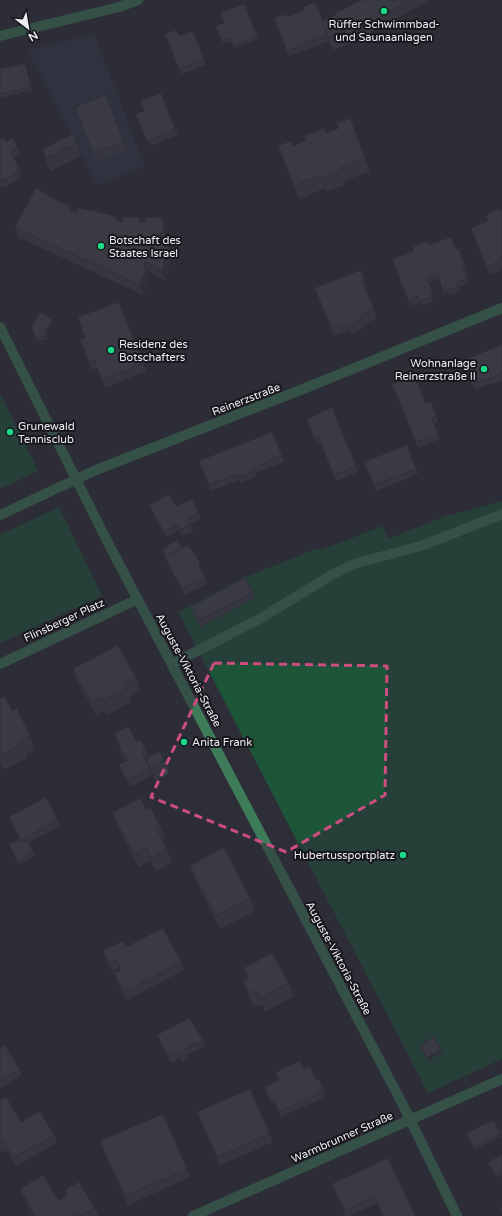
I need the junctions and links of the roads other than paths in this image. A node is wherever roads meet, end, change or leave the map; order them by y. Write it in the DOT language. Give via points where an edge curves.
graph roads {
  1 [pos="138,0"];
  2 [pos="0,36"];
  3 [pos="502,308"];
  4 [pos="0,327"];
  5 [pos="76,479"];
  6 [pos="502,514"];
  7 [pos="0,515"];
  8 [pos="138,599"];
  9 [pos="0,664"];
  10 [pos="172,664"];
  11 [pos="502,1079"];
  12 [pos="410,1119"];
  13 [pos="192,1216"];
  14 [pos="457,1216"];
  1 -- 2 [label="street" via="120,7"];
  3 -- 5 [label="street, Reinerzstraße"];
  4 -- 5 [label="street, Auguste-Viktoria-Straße"];
  5 -- 7 [label="street, Reinerzstraße"];
  5 -- 8 [label="street, Auguste-Viktoria-Straße"];
  6 -- 10 [label="street" via="421,546 358,563 335,573 261,618"];
  8 -- 9 [label="street, Flinsberger Platz"];
  8 -- 10 [label="street, Auguste-Viktoria-Straße"];
  10 -- 12 [label="street, Auguste-Viktoria-Straße"];
  11 -- 12 [label="street, Warmbrunner Straße"];
  12 -- 13 [label="street, Warmbrunner Straße"];
  12 -- 14 [label="street, Auguste-Viktoria-Straße"];
}
